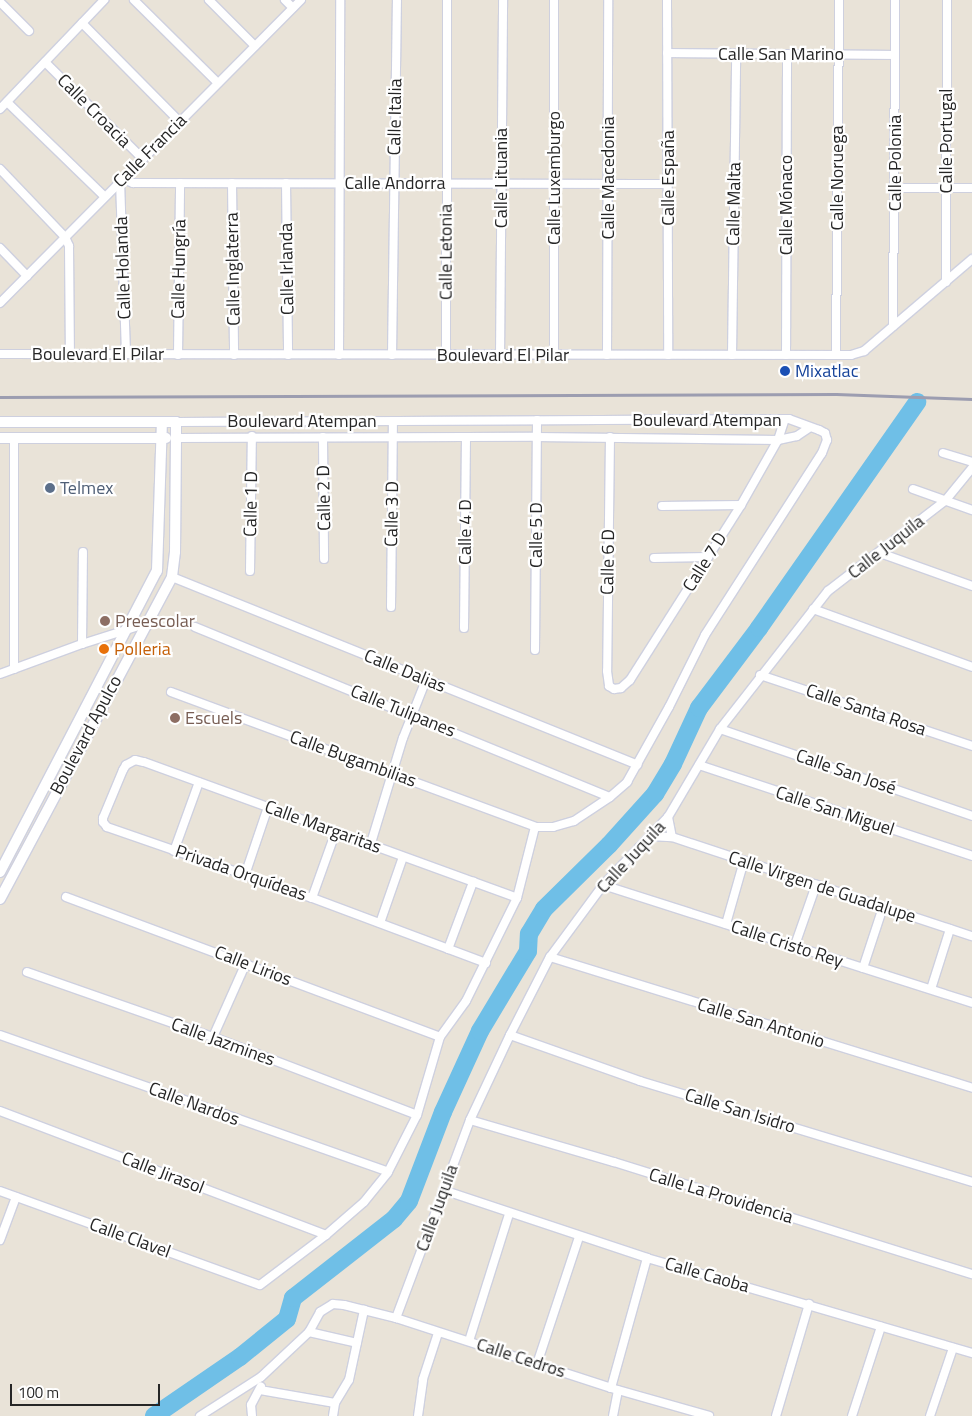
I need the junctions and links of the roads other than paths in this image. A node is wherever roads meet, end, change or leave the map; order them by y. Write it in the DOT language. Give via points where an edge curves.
graph roads {
  1 [pos="104,0"];
  2 [pos="134,0"];
  3 [pos="209,0"];
  4 [pos="285,0"];
  5 [pos="301,0"];
  6 [pos="340,0"];
  7 [pos="397,0"];
  8 [pos="447,0"];
  9 [pos="503,0"];
  10 [pos="554,0"];
  11 [pos="608,0"];
  12 [pos="667,0"];
  13 [pos="838,0"];
  14 [pos="895,0"];
  15 [pos="947,0"];
  16 [pos="0,2"];
  17 [pos="293,8"];
  18 [pos="82,23"];
  19 [pos="29,31"];
  20 [pos="255,46"];
  21 [pos="667,53"];
  22 [pos="736,54"];
  23 [pos="787,54"];
  24 [pos="838,54"];
  25 [pos="895,55"];
  26 [pos="45,62"];
  27 [pos="218,83"];
  28 [pos="7,102"];
  29 [pos="0,109"];
  30 [pos="180,122"];
  31 [pos="143,159"];
  32 [pos="0,169"];
  33 [pos="122,180"];
  34 [pos="180,183"];
  35 [pos="232,183"];
  36 [pos="286,183"];
  37 [pos="341,183"];
  38 [pos="394,183"];
  39 [pos="446,183"];
  40 [pos="501,184"];
  41 [pos="554,184"];
  42 [pos="608,184"];
  43 [pos="668,184"];
  44 [pos="896,188"];
  45 [pos="946,188"];
  46 [pos="972,188"];
  47 [pos="105,198"];
  48 [pos="65,237"];
  49 [pos="0,248"];
  50 [pos="972,259"];
  51 [pos="27,276"];
  52 [pos="946,282"];
  53 [pos="0,303"];
  54 [pos="893,326"];
  55 [pos="0,354"];
  56 [pos="70,354"];
  57 [pos="126,354"];
  58 [pos="178,354"];
  59 [pos="234,355"];
  60 [pos="288,355"];
  61 [pos="339,355"];
  62 [pos="392,355"];
  63 [pos="446,355"];
  64 [pos="500,355"];
  65 [pos="554,355"];
  66 [pos="607,355"];
  67 [pos="668,355"];
  68 [pos="732,355"];
  69 [pos="786,355"];
  70 [pos="836,356"];
  71 [pos="785,419"];
  72 [pos="537,420"];
  73 [pos="393,421"];
  74 [pos="0,422"];
  75 [pos="162,422"];
  76 [pos="176,422"];
  77 [pos="809,428"];
  78 [pos="252,436"];
  79 [pos="393,436"];
  80 [pos="162,437"];
  81 [pos="323,437"];
  82 [pos="466,437"];
  83 [pos="536,437"];
  84 [pos="610,437"];
  85 [pos="0,438"];
  86 [pos="14,438"];
  87 [pos="176,438"];
  88 [pos="778,440"];
  89 [pos="943,453"];
  90 [pos="972,462"];
  91 [pos="972,468"];
  92 [pos="913,489"];
  93 [pos="945,501"];
  94 [pos="741,505"];
  95 [pos="662,506"];
  96 [pos="972,510"];
  97 [pos="83,552"];
  98 [pos="880,552"];
  99 [pos="708,557"];
  100 [pos="654,558"];
  101 [pos="324,559"];
  102 [pos="250,571"];
  103 [pos="172,577"];
  104 [pos="972,586"];
  105 [pos="391,607"];
  106 [pos="813,609"];
  107 [pos="145,624"];
  108 [pos="195,627"];
  109 [pos="128,628"];
  110 [pos="464,628"];
  111 [pos="82,644"];
  112 [pos="535,650"];
  113 [pos="972,667"];
  114 [pos="14,669"];
  115 [pos="0,674"];
  116 [pos="760,674"];
  117 [pos="426,680"];
  118 [pos="609,686"];
  119 [pos="171,692"];
  120 [pos="412,715"];
  121 [pos="720,729"];
  122 [pos="972,746"];
  123 [pos="638,765"];
  124 [pos="699,765"];
  125 [pos="392,773"];
  126 [pos="199,782"];
  127 [pos="610,797"];
  128 [pos="268,807"];
  129 [pos="972,816"];
  130 [pos="668,817"];
  131 [pos="103,822"];
  132 [pos="535,827"];
  133 [pos="336,832"];
  134 [pos="650,836"];
  135 [pos="672,836"];
  136 [pos="371,844"];
  137 [pos="174,850"];
  138 [pos="972,856"];
  139 [pos="403,857"];
  140 [pos="744,861"];
  141 [pos="0,872"];
  142 [pos="245,875"];
  143 [pos="473,882"];
  144 [pos="603,885"];
  145 [pos="816,885"];
  146 [pos="66,896"];
  147 [pos="312,898"];
  148 [pos="517,898"];
  149 [pos="0,899"];
  150 [pos="883,907"];
  151 [pos="380,923"];
  152 [pos="726,924"];
  153 [pos="950,929"];
  154 [pos="972,936"];
  155 [pos="795,945"];
  156 [pos="448,949"];
  157 [pos="550,958"];
  158 [pos="246,962"];
  159 [pos="486,963"];
  160 [pos="864,968"];
  161 [pos="27,972"];
  162 [pos="931,989"];
  163 [pos="972,1003"];
  164 [pos="0,1035"];
  165 [pos="510,1036"];
  166 [pos="213,1037"];
  167 [pos="440,1037"];
  168 [pos="972,1088"];
  169 [pos="0,1112"];
  170 [pos="417,1115"];
  171 [pos="470,1120"];
  172 [pos="388,1172"];
  173 [pos="972,1182"];
  174 [pos="443,1190"];
  175 [pos="0,1191"];
  176 [pos="16,1197"];
  177 [pos="508,1214"];
  178 [pos="326,1235"];
  179 [pos="580,1237"];
  180 [pos="0,1240"];
  181 [pos="647,1258"];
  182 [pos="972,1274"];
  183 [pos="809,1304"];
  184 [pos="364,1310"];
  185 [pos="396,1318"];
  186 [pos="881,1326"];
  187 [pos="309,1332"];
  188 [pos="438,1333"];
  189 [pos="469,1342"];
  190 [pos="357,1343"];
  191 [pos="954,1348"];
  192 [pos="972,1353"];
  193 [pos="538,1364"];
  194 [pos="261,1377"];
  195 [pos="615,1388"];
  196 [pos="260,1390"];
  197 [pos="335,1403"];
  198 [pos="200,1416"];
  199 [pos="252,1416"];
  200 [pos="333,1416"];
  201 [pos="418,1416"];
  202 [pos="612,1416"];
  203 [pos="709,1416"];
  204 [pos="776,1416"];
  205 [pos="852,1416"];
  206 [pos="930,1416"];
  1 -- 18 [label="street"];
  2 -- 27 [label="street"];
  3 -- 20 [label="street"];
  4 -- 17 [label="street"];
  5 -- 17 [label="street, Calle Francia"];
  6 -- 37 [label="street"];
  7 -- 38 [label="street, Calle Italia"];
  8 -- 39 [label="street, Calle Letonia"];
  9 -- 40 [label="street, Calle Lituania"];
  10 -- 41 [label="street, Calle Luxemburgo"];
  11 -- 42 [label="street, Calle Macedonia"];
  12 -- 21 [label="street, Calle España"];
  13 -- 24 [label="street, Calle Noruega"];
  14 -- 25 [label="street, Calle Polonia"];
  15 -- 45 [label="street, Calle Portugal"];
  16 -- 19 [label="street"];
  17 -- 20 [label="street, Calle Francia"];
  18 -- 26 [label="street"];
  18 -- 30 [label="street"];
  20 -- 27 [label="street, Calle Francia"];
  21 -- 22 [label="street, Calle San Marino"];
  21 -- 43 [label="street, Calle España"];
  22 -- 23 [label="street, Calle San Marino"];
  22 -- 68 [label="street, Calle Malta"];
  23 -- 24 [label="street, Calle San Marino"];
  23 -- 69 [label="street, Calle Mónaco"];
  24 -- 25 [label="street, Calle San Marino"];
  24 -- 70 [label="street, Calle Noruega"];
  25 -- 44 [label="street, Calle Polonia"];
  26 -- 28 [label="street"];
  26 -- 31 [label="street, Calle Croacia"];
  27 -- 30 [label="street, Calle Francia"];
  28 -- 29 [label="street"];
  28 -- 47 [label="street"];
  30 -- 31 [label="street, Calle Francia"];
  31 -- 33 [label="street, Calle Francia"];
  32 -- 48 [label="street"];
  33 -- 34 [label="street, Calle Andorra"];
  33 -- 47 [label="street, Calle Francia"];
  33 -- 57 [label="street, Calle Holanda"];
  34 -- 35 [label="street, Calle Andorra"];
  34 -- 58 [label="street, Calle Hungría"];
  35 -- 36 [label="street, Calle Andorra"];
  35 -- 59 [label="street, Calle Inglaterra"];
  36 -- 37 [label="street, Calle Andorra"];
  36 -- 60 [label="street, Calle Irlanda"];
  37 -- 38 [label="street, Calle Andorra"];
  37 -- 61 [label="street"];
  38 -- 39 [label="street, Calle Andorra"];
  38 -- 62 [label="street, Calle Italia"];
  39 -- 40 [label="street, Calle Andorra"];
  39 -- 63 [label="street, Calle Letonia"];
  40 -- 41 [label="street, Calle Andorra"];
  40 -- 64 [label="street, Calle Lituania"];
  41 -- 42 [label="street, Calle Andorra"];
  41 -- 65 [label="street, Calle Luxemburgo"];
  42 -- 43 [label="street, Calle Andorra"];
  42 -- 66 [label="street, Calle Macedonia"];
  43 -- 67 [label="street, Calle España"];
  44 -- 45 [label="street"];
  44 -- 54 [label="street, Calle Polonia"];
  45 -- 46 [label="street"];
  45 -- 52 [label="street, Calle Portugal"];
  47 -- 48 [label="street, Calle Francia"];
  48 -- 51 [label="street, Calle Francia"];
  48 -- 56 [label="street" via="69,246"];
  49 -- 51 [label="street"];
  50 -- 52 [label="street, Boulevard El Pilar"];
  51 -- 53 [label="street, Calle Francia"];
  52 -- 54 [label="street, Boulevard El Pilar"];
  54 -- 70 [label="street, Boulevard El Pilar" via="864,351"];
  55 -- 56 [label="street, Boulevard El Pilar"];
  56 -- 57 [label="street, Boulevard El Pilar"];
  57 -- 58 [label="street, Boulevard El Pilar"];
  58 -- 59 [label="street, Boulevard El Pilar"];
  59 -- 60 [label="street, Boulevard El Pilar"];
  60 -- 61 [label="street, Boulevard El Pilar"];
  61 -- 62 [label="street, Boulevard El Pilar"];
  62 -- 63 [label="street, Boulevard El Pilar"];
  63 -- 64 [label="street, Boulevard El Pilar"];
  64 -- 65 [label="street, Boulevard El Pilar"];
  65 -- 66 [label="street, Boulevard El Pilar"];
  66 -- 67 [label="street, Boulevard El Pilar"];
  67 -- 68 [label="street, Boulevard El Pilar"];
  68 -- 69 [label="street, Boulevard El Pilar"];
  69 -- 70 [label="street, Boulevard El Pilar"];
  71 -- 72 [label="street, Boulevard Atempan"];
  71 -- 77 [label="street, Boulevard Atempan" via="797,420"];
  71 -- 88 [label="street, Calle 7 D"];
  72 -- 73 [label="street, Boulevard Atempan"];
  72 -- 83 [label="street, Calle 5 D"];
  73 -- 76 [label="street, Boulevard Atempan"];
  73 -- 79 [label="street, Calle 3 D"];
  74 -- 75 [label="street, Boulevard Atempan"];
  75 -- 76 [label="street, Boulevard Atempan"];
  75 -- 80 [label="street, Boulevard Apulco"];
  76 -- 87 [label="street, Boulevard Apulco"];
  77 -- 88 [label="street, Boulevard Atempan" via="797,436"];
  77 -- 123 [label="street" via="825,433 827,440 822,453 705,634"];
  78 -- 81 [label="street, Boulevard Atempan"];
  78 -- 87 [label="street, Boulevard Atempan"];
  78 -- 102 [label="street, Calle 1 D"];
  79 -- 81 [label="street, Boulevard Atempan"];
  79 -- 82 [label="street, Boulevard Atempan"];
  79 -- 105 [label="street, Calle 3 D"];
  80 -- 86 [label="street, Boulevard Atempan"];
  80 -- 87 [label="street, Boulevard Atempan"];
  80 -- 109 [label="street, Boulevard Apulco" via="159,562 155,577"];
  81 -- 101 [label="street, Calle 2 D"];
  82 -- 83 [label="street, Boulevard Atempan"];
  82 -- 110 [label="street, Calle 4 D"];
  83 -- 84 [label="street, Boulevard Atempan"];
  83 -- 112 [label="street, Calle 5 D"];
  84 -- 88 [label="street, Boulevard Atempan"];
  84 -- 118 [label="street, Calle 6 D" via="606,671"];
  85 -- 86 [label="street, Boulevard Atempan"];
  86 -- 114 [label="street"];
  87 -- 103 [label="street, Boulevard Apulco"];
  88 -- 94 [label="street, Calle 7 D"];
  89 -- 90 [label="street"];
  91 -- 93 [label="street, Calle Juquila"];
  92 -- 93 [label="street"];
  93 -- 96 [label="street"];
  93 -- 98 [label="street, Calle Juquila"];
  94 -- 95 [label="street"];
  94 -- 99 [label="street, Calle 7 D"];
  97 -- 111 [label="street"];
  98 -- 104 [label="street"];
  98 -- 106 [label="street, Calle Juquila" via="828,591"];
  99 -- 100 [label="street"];
  99 -- 118 [label="street, Calle 7 D" via="630,680 621,688"];
  103 -- 107 [label="street, Boulevard Apulco"];
  103 -- 117 [label="street, Calle Dalias"];
  106 -- 113 [label="street"];
  106 -- 116 [label="street, Calle Juquila"];
  107 -- 109 [label="street"];
  107 -- 149 [label="street, Boulevard Apulco"];
  108 -- 120 [label="street, Calle Tulipanes"];
  109 -- 111 [label="street"];
  109 -- 141 [label="street, Boulevard Apulco"];
  111 -- 114 [label="street"];
  114 -- 115 [label="street"];
  116 -- 121 [label="street, Calle Juquila"];
  116 -- 122 [label="street, Calle Santa Rosa"];
  117 -- 120 [label="street"];
  117 -- 123 [label="street, Calle Dalias"];
  119 -- 125 [label="street, Calle Bugambilias"];
  120 -- 125 [label="street"];
  120 -- 127 [label="street, Calle Tulipanes"];
  121 -- 124 [label="street, Calle Juquila"];
  121 -- 129 [label="street, Calle San José"];
  123 -- 127 [label="street" via="627,782"];
  124 -- 130 [label="street, Calle Juquila"];
  124 -- 138 [label="street, Calle San Miguel"];
  125 -- 132 [label="street, Calle Bugambilias"];
  125 -- 136 [label="street"];
  126 -- 128 [label="street, Calle Margaritas"];
  126 -- 131 [label="street, Calle Margaritas" via="144,762 130,762 123,770"];
  126 -- 137 [label="street"];
  127 -- 132 [label="street" via="574,821 553,827"];
  128 -- 133 [label="street, Calle Margaritas"];
  128 -- 142 [label="street"];
  130 -- 134 [label="street, Calle Juquila"];
  130 -- 135 [label="street"];
  131 -- 137 [label="street, Privada Orquídeas" via="108,827"];
  132 -- 148 [label="street"];
  133 -- 136 [label="street, Calle Margaritas"];
  133 -- 147 [label="street"];
  134 -- 135 [label="street, Calle Virgen de Guadalupe"];
  134 -- 144 [label="street, Calle Juquila"];
  135 -- 140 [label="street, Calle Virgen de Guadalupe"];
  136 -- 139 [label="street, Calle Margaritas"];
  137 -- 142 [label="street, Privada Orquídeas"];
  139 -- 143 [label="street, Calle Margaritas"];
  139 -- 151 [label="street"];
  140 -- 145 [label="street, Calle Virgen de Guadalupe"];
  140 -- 152 [label="street"];
  142 -- 147 [label="street, Privada Orquídeas"];
  143 -- 148 [label="street, Calle Margaritas"];
  143 -- 156 [label="street"];
  144 -- 152 [label="street, Calle Cristo Rey"];
  144 -- 157 [label="street, Calle Juquila"];
  145 -- 150 [label="street, Calle Virgen de Guadalupe"];
  145 -- 155 [label="street"];
  146 -- 158 [label="street, Calle Lirios"];
  147 -- 151 [label="street, Privada Orquídeas"];
  148 -- 159 [label="street"];
  150 -- 153 [label="street, Calle Virgen de Guadalupe"];
  150 -- 160 [label="street"];
  151 -- 156 [label="street, Privada Orquídeas"];
  152 -- 155 [label="street, Calle Cristo Rey"];
  153 -- 154 [label="street, Calle Virgen de Guadalupe"];
  153 -- 162 [label="street"];
  155 -- 160 [label="street, Calle Cristo Rey"];
  156 -- 159 [label="street, Privada Orquídeas"];
  157 -- 165 [label="street, Calle Juquila"];
  157 -- 168 [label="street, Calle San Antonio"];
  158 -- 166 [label="street"];
  158 -- 167 [label="street, Calle Lirios"];
  159 -- 167 [label="street" via="466,1001"];
  160 -- 162 [label="street, Calle Cristo Rey"];
  161 -- 166 [label="street, Calle Jazmines"];
  162 -- 163 [label="street, Calle Cristo Rey"];
  164 -- 172 [label="street, Calle Nardos"];
  165 -- 171 [label="street, Calle Juquila"];
  165 -- 173 [label="street, Calle San Isidro" via="640,1081"];
  166 -- 170 [label="street, Calle Jazmines"];
  167 -- 170 [label="street"];
  169 -- 178 [label="street, Calle Jirasol"];
  170 -- 172 [label="street"];
  171 -- 174 [label="street, Calle Juquila"];
  171 -- 182 [label="street, Calle La Providencia"];
  172 -- 178 [label="street" via="364,1202"];
  174 -- 177 [label="street, Calle Caoba"];
  174 -- 185 [label="street, Calle Juquila"];
  175 -- 176 [label="street, Calle Clavel"];
  176 -- 178 [label="street, Calle Clavel" via="260,1285"];
  176 -- 180 [label="street"];
  177 -- 179 [label="street, Calle Caoba"];
  177 -- 189 [label="street"];
  179 -- 181 [label="street, Calle Caoba"];
  179 -- 193 [label="street"];
  181 -- 183 [label="street, Calle Caoba"];
  181 -- 195 [label="street"];
  183 -- 186 [label="street, Calle Caoba"];
  183 -- 204 [label="street"];
  184 -- 185 [label="street, Calle Cedros"];
  184 -- 187 [label="street, Calle Cedros" via="332,1304 320,1312"];
  184 -- 190 [label="street"];
  185 -- 188 [label="street, Calle Cedros"];
  186 -- 191 [label="street, Calle Caoba"];
  186 -- 205 [label="street"];
  187 -- 190 [label="street"];
  187 -- 194 [label="street"];
  188 -- 189 [label="street, Calle Cedros"];
  188 -- 201 [label="street" via="423,1379"];
  189 -- 193 [label="street, Calle Cedros"];
  190 -- 197 [label="street" via="349,1380"];
  191 -- 192 [label="street, Calle Caoba"];
  191 -- 206 [label="street"];
  193 -- 195 [label="street, Calle Cedros"];
  194 -- 196 [label="street"];
  194 -- 198 [label="street"];
  195 -- 202 [label="street"];
  195 -- 203 [label="street, Calle Cedros"];
  196 -- 197 [label="street"];
  196 -- 199 [label="street" via="252,1405"];
  197 -- 200 [label="street"];
}
